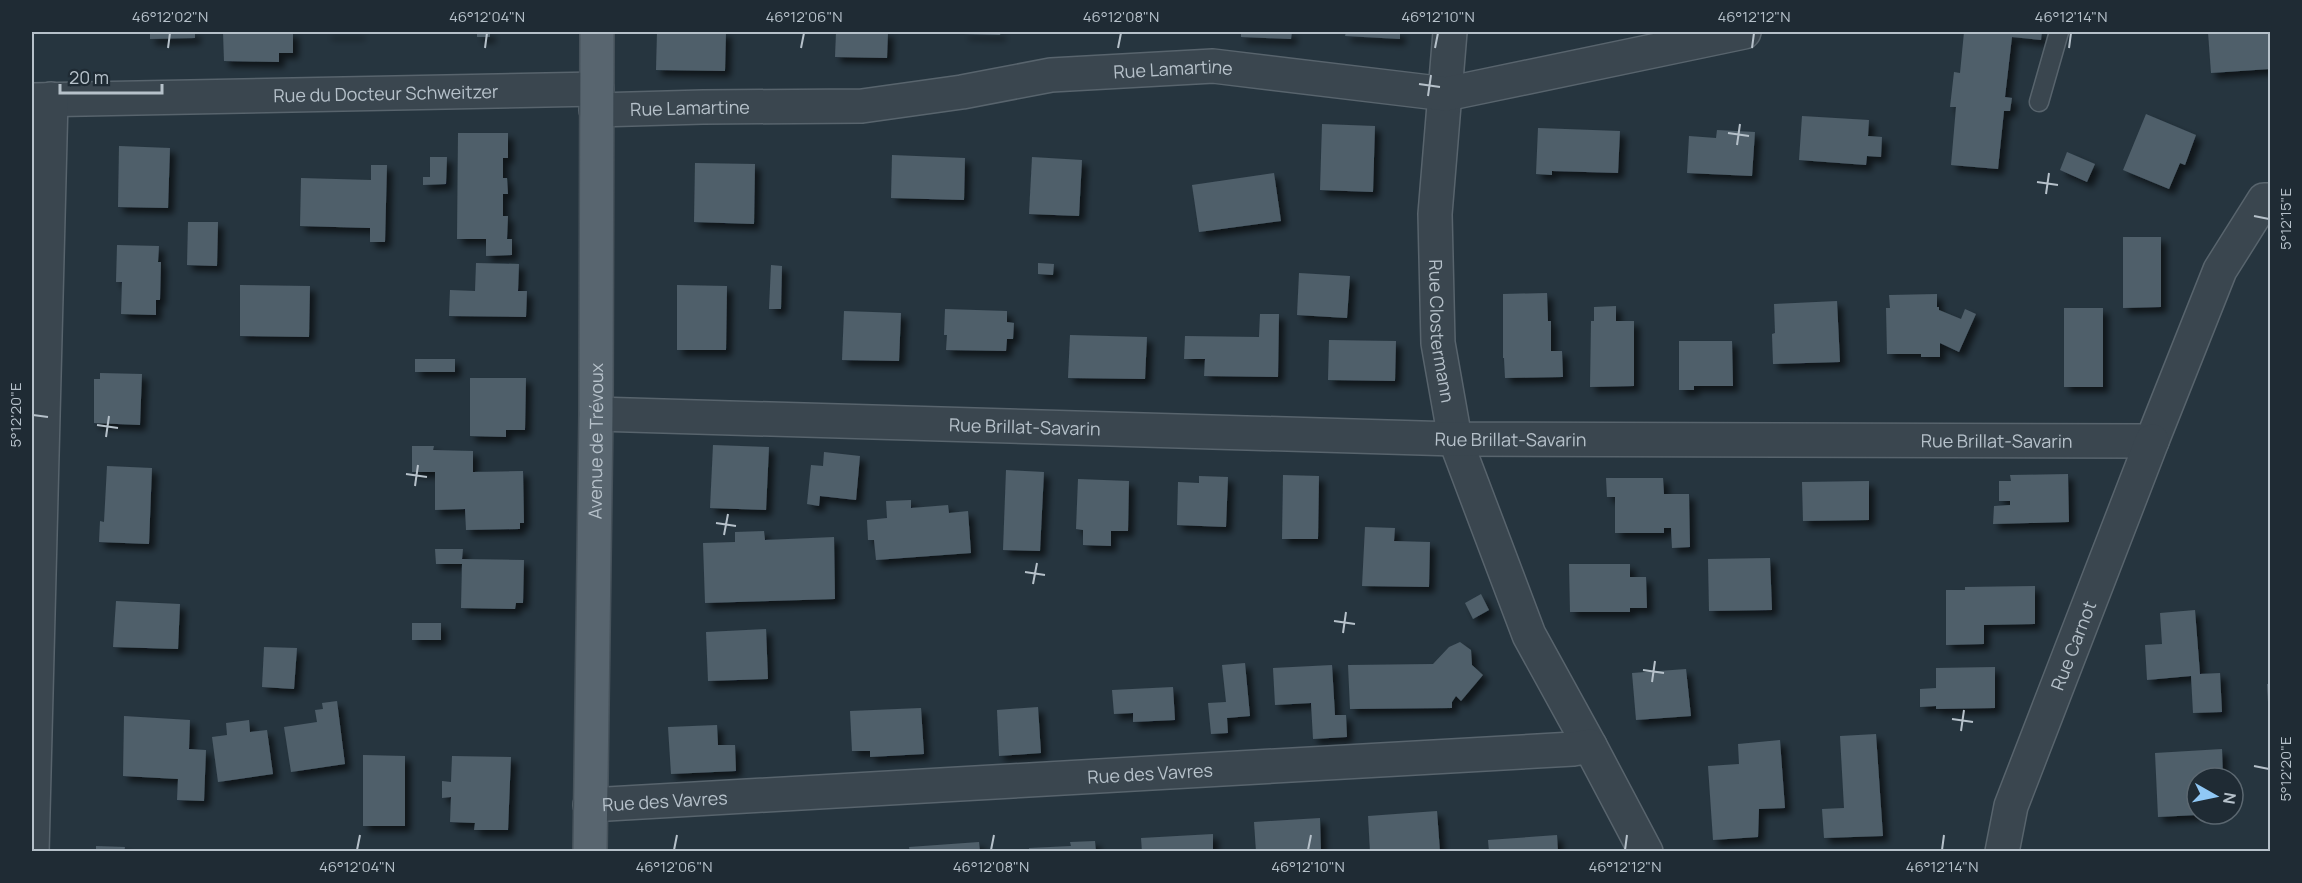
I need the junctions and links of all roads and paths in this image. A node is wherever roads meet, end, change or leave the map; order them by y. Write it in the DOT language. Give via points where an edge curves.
graph roads {
  1 [pos="597,32"];
  2 [pos="1450,32"];
  3 [pos="1744,32"];
  4 [pos="2059,32"];
  5 [pos="1446,94"];
  6 [pos="41,99"];
  7 [pos="596,99"];
  8 [pos="2039,102"];
  9 [pos="2271,200"];
  10 [pos="596,414"];
  11 [pos="1455,439"];
  12 [pos="2152,441"];
  13 [pos="1590,746"];
  14 [pos="590,805"];
  15 [pos="32,852"];
  16 [pos="590,852"];
  17 [pos="1646,852"];
  18 [pos="2002,852"];
  1 -- 7 [label="main road, Avenue de Trévoux"];
  2 -- 5 [label="street, Rue Clostermann"];
  3 -- 5 [label="street, Rue Lamartine"];
  4 -- 8 [label="lane"];
  5 -- 7 [label="street, Rue Lamartine" via="1213,66 1051,75 862,106 703,107"];
  5 -- 11 [label="street, Rue Clostermann" via="1435,214 1438,343"];
  6 -- 7 [label="street, Rue du Docteur Schweitzer"];
  6 -- 15 [label="street"];
  7 -- 10 [label="main road, Avenue de Trévoux"];
  9 -- 12 [label="street" via="2264,200 2220,270"];
  10 -- 11 [label="street, Rue Brillat-Savarin"];
  10 -- 14 [label="main road, Avenue de Trévoux"];
  11 -- 12 [label="street, Rue Brillat-Savarin"];
  11 -- 13 [label="street, Rue Clostermann" via="1529,635"];
  12 -- 18 [label="street, Rue Carnot" via="2011,806"];
  13 -- 14 [label="street, Rue des Vavres"];
  13 -- 17 [label="street"];
  14 -- 16 [label="main road, Avenue de Trévoux"];
}
